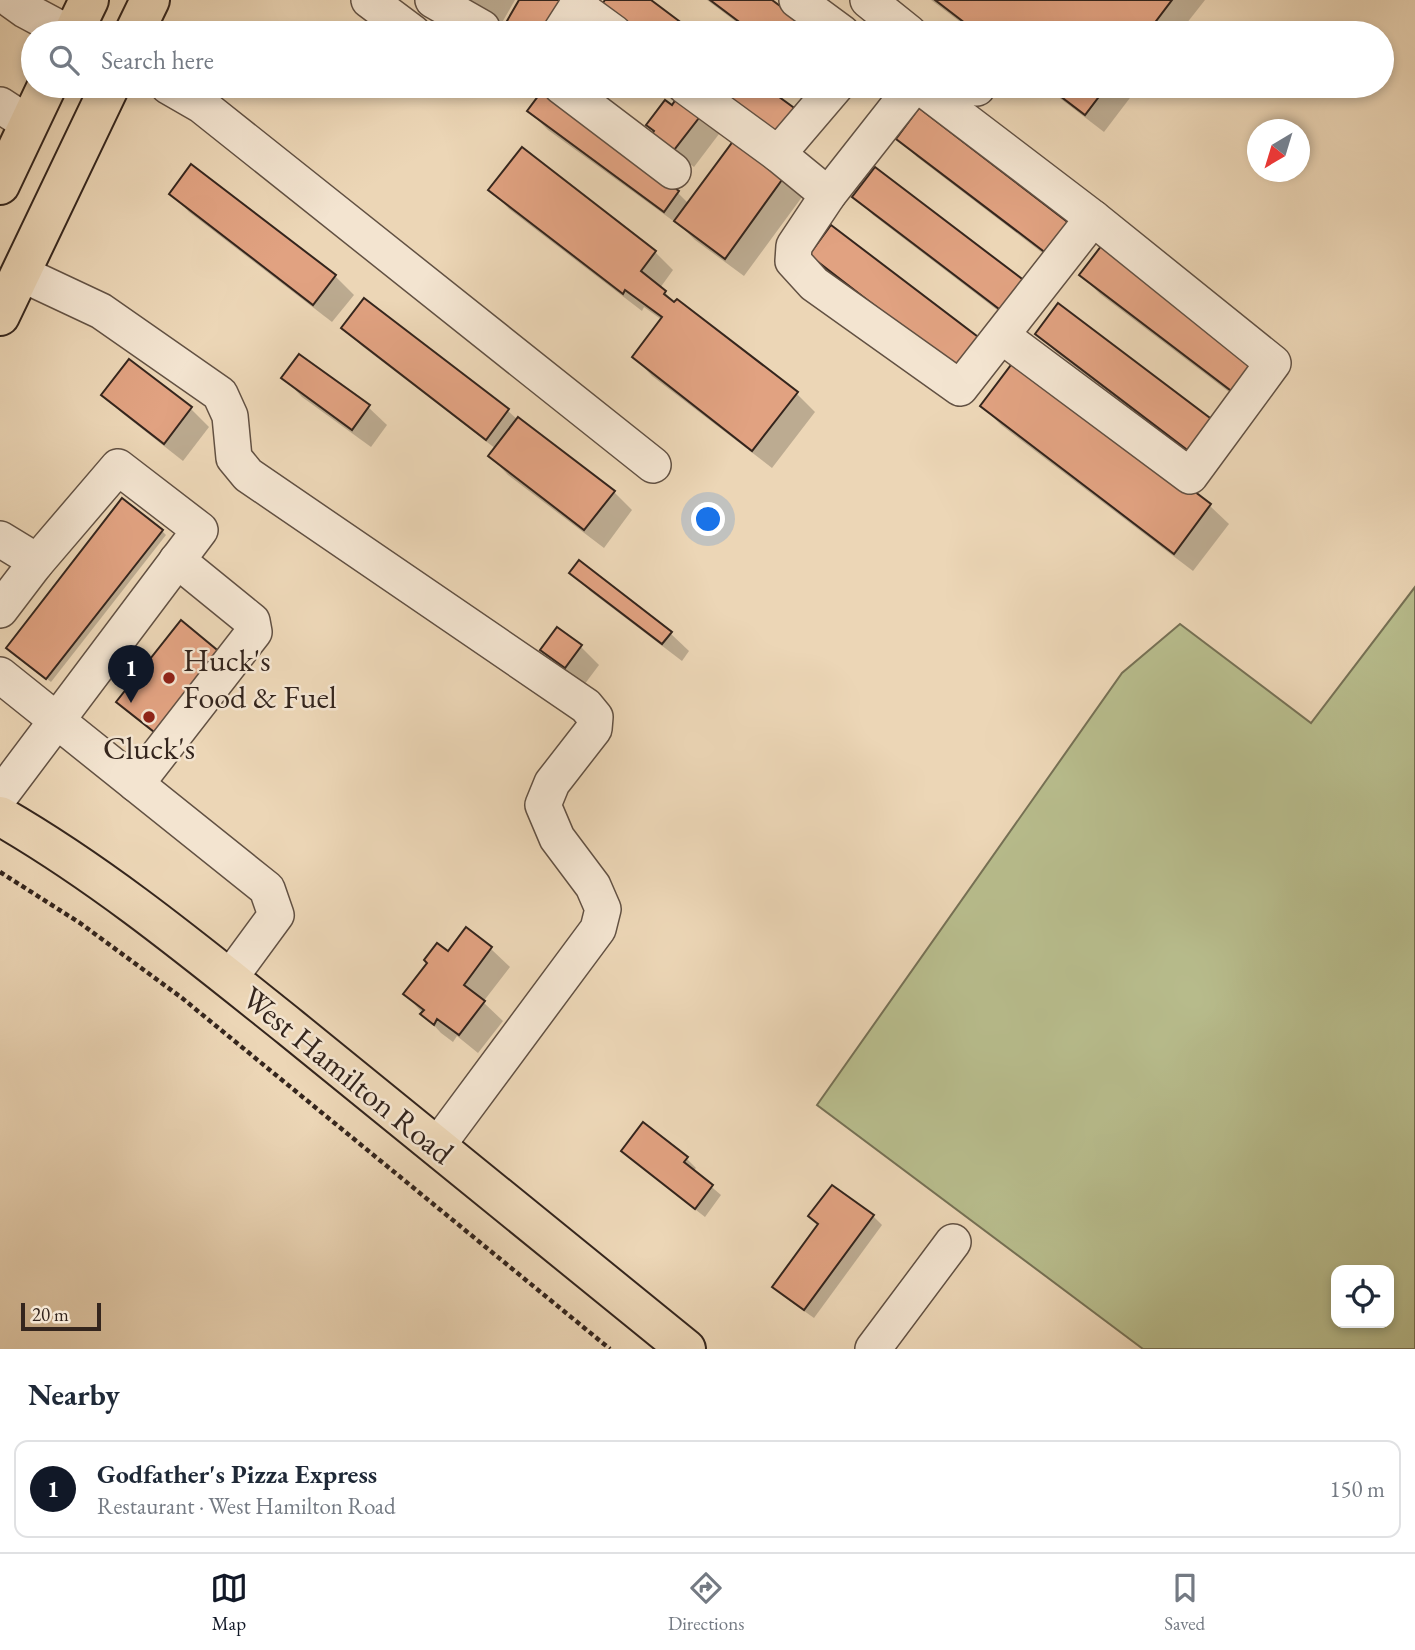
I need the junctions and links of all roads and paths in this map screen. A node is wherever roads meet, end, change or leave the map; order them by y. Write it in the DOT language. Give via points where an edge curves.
graph roads {
  1 [pos="11,0"];
  2 [pos="89,0"];
  3 [pos="150,0"];
  4 [pos="369,0"];
  5 [pos="433,0"];
  6 [pos="797,0"];
  7 [pos="868,0"];
  8 [pos="573,13"];
  9 [pos="46,21"];
  10 [pos="79,21"];
  11 [pos="140,21"];
  12 [pos="397,21"];
  13 [pos="468,21"];
  14 [pos="589,21"];
  15 [pos="826,21"];
  16 [pos="894,21"];
  17 [pos="33,98"];
  18 [pos="104,98"];
  19 [pos="189,98"];
  20 [pos="577,98"];
  21 [pos="701,98"];
  22 [pos="826,98"];
  23 [pos="904,98"];
  24 [pos="936,98"];
  25 [pos="14,114"];
  26 [pos="778,155"];
  27 [pos="673,171"];
  28 [pos="0,185"];
  29 [pos="828,195"];
  30 [pos="1093,218"];
  31 [pos="20,273"];
  32 [pos="0,316"];
  33 [pos="1002,336"];
  34 [pos="653,465"];
  35 [pos="0,539"];
  36 [pos="177,561"];
  37 [pos="35,564"];
  38 [pos="0,610"];
  39 [pos="0,674"];
  40 [pos="57,720"];
  41 [pos="136,784"];
  42 [pos="0,796"];
  43 [pos="0,816"];
  44 [pos="0,872"];
  45 [pos="229,979"];
  46 [pos="437,1146"];
  47 [pos="953,1242"];
  48 [pos="610,1349"];
  49 [pos="686,1349"];
  50 [pos="873,1349"];
  1 -- 9 [label="street"];
  2 -- 10 [label="main road"];
  3 -- 11 [label="main road"];
  4 -- 12 [label="street"];
  5 -- 13 [label="street"];
  6 -- 15 [label="street"];
  7 -- 16 [label="street"];
  8 -- 14 [label="street"];
  17 -- 25 [label="main road"];
  18 -- 31 [label="main road"];
  19 -- 34 [label="street"];
  20 -- 27 [label="street"];
  21 -- 26 [label="street"];
  22 -- 26 [label="street"];
  23 -- 29 [label="street"];
  24 -- 30 [label="street"];
  25 -- 28 [label="main road"];
  26 -- 29 [label="street"];
  29 -- 33 [label="street" via="794,246 793,261 814,284 960,388"];
  30 -- 33 [label="street"];
  30 -- 33 [label="street" via="1273,363 1190,476"];
  31 -- 32 [label="main road"];
  31 -- 46 [label="street" via="101,311 220,394 230,416 234,458 248,475 575,698 595,718 594,729 552,783 543,806 557,838 593,886 603,909 598,929"];
  35 -- 37 [label="street"];
  36 -- 37 [label="street" via="200,530 118,467"];
  36 -- 40 [label="street"];
  36 -- 41 [label="street" via="252,621 254,632"];
  37 -- 38 [label="street"];
  39 -- 40 [label="street"];
  40 -- 41 [label="street"];
  40 -- 42 [label="street"];
  41 -- 45 [label="street" via="267,889 276,915"];
  43 -- 45 [label="main road, West Hamilton Road" via="97,879"];
  44 -- 48 [label="path" via="80,923 182,998"];
  45 -- 46 [label="main road, West Hamilton Road"];
  46 -- 49 [label="main road, West Hamilton Road"];
  47 -- 50 [label="street"];
}
